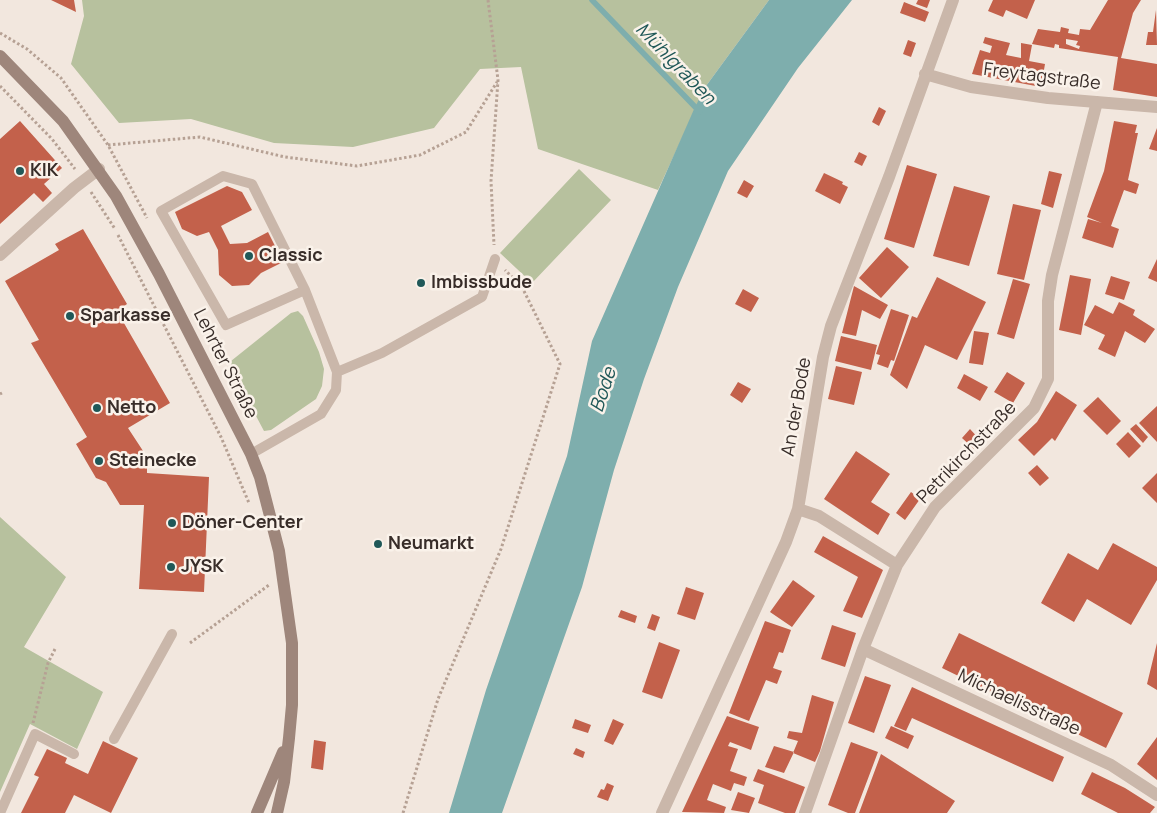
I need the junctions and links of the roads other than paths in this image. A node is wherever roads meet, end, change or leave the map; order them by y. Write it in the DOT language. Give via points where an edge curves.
graph roads {
  1 [pos="954,0"];
  2 [pos="0,56"];
  3 [pos="925,74"];
  4 [pos="1097,102"];
  5 [pos="1157,107"];
  6 [pos="99,170"];
  7 [pos="0,255"];
  8 [pos="494,259"];
  9 [pos="305,290"];
  10 [pos="337,372"];
  11 [pos="251,454"];
  12 [pos="798,509"];
  13 [pos="898,565"];
  14 [pos="172,634"];
  15 [pos="863,649"];
  16 [pos="289,738"];
  17 [pos="114,739"];
  18 [pos="74,754"];
  19 [pos="1157,795"];
  20 [pos="0,813"];
  21 [pos="257,813"];
  22 [pos="278,813"];
  23 [pos="662,813"];
  24 [pos="805,813"];
  1 -- 3 [label="street, An der Bode"];
  2 -- 6 [label="main road, Lehrter Straße" via="63,121"];
  3 -- 4 [label="street, Freytagstraße" via="971,86"];
  3 -- 12 [label="street, An der Bode" via="889,177 830,326"];
  4 -- 5 [label="street, Freytagstraße"];
  4 -- 13 [label="street, Petrikirchstraße" via="1052,275 1048,301 1048,379 1034,408 935,507"];
  6 -- 7 [label="street"];
  6 -- 11 [label="main road, Lehrter Straße" via="143,243"];
  8 -- 10 [label="lane" via="482,296 382,353"];
  9 -- 9 [label="lane" via="226,325 161,211 223,176 252,184"];
  9 -- 10 [label="lane"];
  10 -- 11 [label="lane" via="336,390 321,414"];
  11 -- 16 [label="main road, Lehrter Straße" via="270,511 287,596 292,643"];
  12 -- 13 [label="street" via="819,516"];
  12 -- 23 [label="street, An der Bode" via="786,542"];
  13 -- 15 [label="street, Petrikirchstraße"];
  14 -- 17 [label="lane"];
  15 -- 19 [label="street, Michaelisstraße" via="1111,765"];
  15 -- 24 [label="street, Petrikirchstraße"];
  16 -- 21 [label="main road, Lehrter Straße"];
  16 -- 22 [label="main road, Lehrter Straße"];
  18 -- 20 [label="lane" via="35,734"];
}
